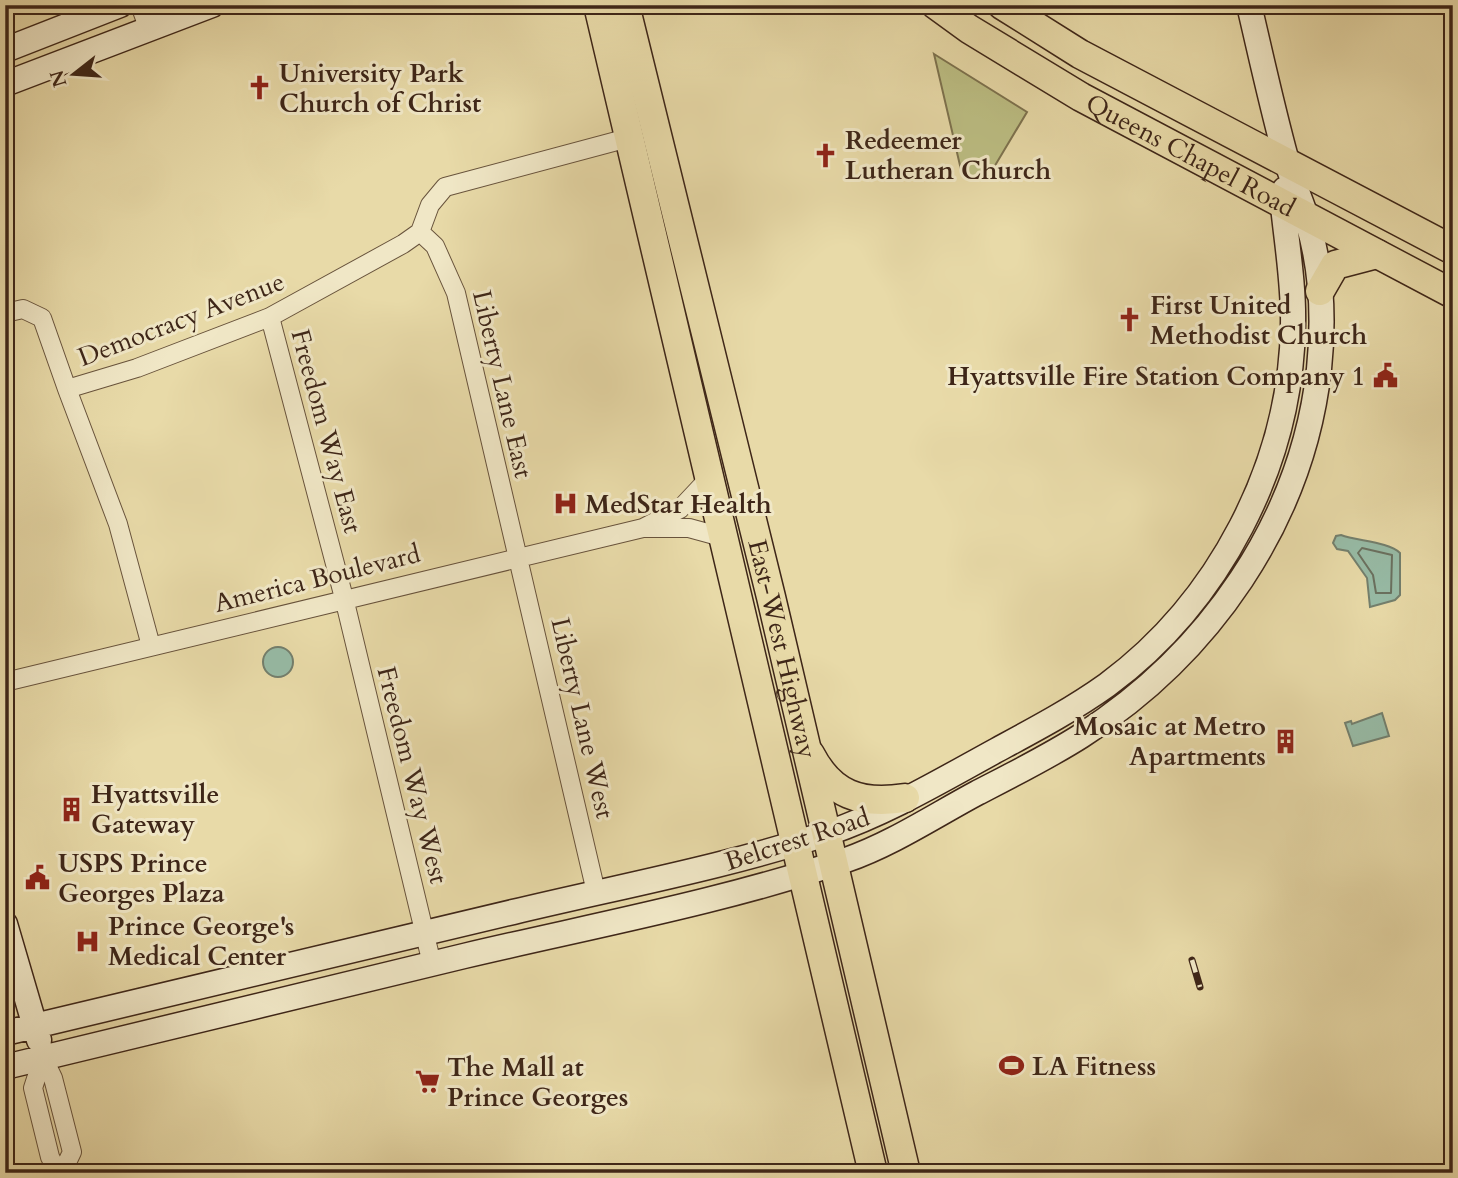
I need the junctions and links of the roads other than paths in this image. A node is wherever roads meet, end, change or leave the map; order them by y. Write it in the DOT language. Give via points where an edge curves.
graph roads {
  1 [pos="120,5"];
  2 [pos="140,5"];
  3 [pos="212,5"];
  4 [pos="596,5"];
  5 [pos="625,5"];
  6 [pos="636,5"];
  7 [pos="936,5"];
  8 [pos="1002,5"];
  9 [pos="1249,5"];
  10 [pos="149,30"];
  11 [pos="5,50"];
  12 [pos="5,84"];
  13 [pos="646,85"];
  14 [pos="628,138"];
  15 [pos="1287,164"];
  16 [pos="1295,213"];
  17 [pos="420,232"];
  18 [pos="1453,250"];
  19 [pos="1377,254"];
  20 [pos="1320,291"];
  21 [pos="1453,294"];
  22 [pos="698,299"];
  23 [pos="5,313"];
  24 [pos="270,317"];
  25 [pos="67,389"];
  26 [pos="1313,405"];
  27 [pos="1277,435"];
  28 [pos="710,477"];
  29 [pos="643,528"];
  30 [pos="722,537"];
  31 [pos="517,557"];
  32 [pos="344,598"];
  33 [pos="150,646"];
  34 [pos="5,682"];
  35 [pos="803,741"];
  36 [pos="905,798"];
  37 [pos="825,834"];
  38 [pos="795,843"];
  39 [pos="832,864"];
  40 [pos="802,873"];
  41 [pos="596,892"];
  42 [pos="5,924"];
  43 [pos="424,933"];
  44 [pos="432,964"];
  45 [pos="35,1026"];
  46 [pos="5,1033"];
  47 [pos="43,1057"];
  48 [pos="5,1067"];
  49 [pos="60,1173"];
  50 [pos="873,1173"];
  51 [pos="906,1173"];
  1 -- 11 [label="main road"];
  2 -- 10 [label="street"];
  3 -- 10 [label="main road"];
  4 -- 14 [label="main road, East-West Highway"];
  5 -- 13 [label="main road, East-West Highway"];
  6 -- 13 [label="main road"];
  7 -- 16 [label="main road, Queens Chapel Road" via="1081,97"];
  8 -- 15 [label="main road, Queens Chapel Road" via="1080,54"];
  9 -- 15 [label="main road"];
  10 -- 12 [label="main road"];
  13 -- 22 [label="main road, East-West Highway"];
  14 -- 17 [label="street" via="445,187 430,205"];
  14 -- 22 [label="main road" via="643,153 657,206"];
  14 -- 28 [label="main road, East-West Highway"];
  15 -- 16 [label="main road"];
  15 -- 18 [label="main road, Queens Chapel Road"];
  16 -- 19 [label="main road, Queens Chapel Road"];
  16 -- 20 [label="main road, Belcrest Road" via="1315,248"];
  16 -- 27 [label="main road, Belcrest Road" via="1289,378"];
  17 -- 24 [label="street, Democracy Avenue"];
  17 -- 31 [label="street, Liberty Lane East" via="435,246 456,293"];
  19 -- 20 [label="main road" via="1335,265"];
  19 -- 21 [label="main road, Queens Chapel Road"];
  20 -- 26 [label="main road, Belcrest Road" via="1319,369"];
  22 -- 35 [label="main road, East-West Highway"];
  23 -- 25 [label="street, Democracy Avenue" via="23,309 42,318"];
  24 -- 25 [label="street, Democracy Avenue"];
  24 -- 32 [label="street, Freedom Way East"];
  25 -- 33 [label="street" via="118,524"];
  26 -- 27 [label="main road" via="1293,412"];
  26 -- 39 [label="main road, Belcrest Road" via="1294,475 1271,529 1219,613 1172,665 1067,745 892,839"];
  27 -- 36 [label="main road, Belcrest Road" via="1248,514 1224,557 1180,617 1149,648 1073,708"];
  28 -- 29 [label="street, America Boulevard" via="680,509"];
  28 -- 30 [label="main road, East-West Highway"];
  29 -- 30 [label="street, America Boulevard" via="689,528"];
  29 -- 31 [label="street, America Boulevard"];
  30 -- 38 [label="main road, East-West Highway"];
  31 -- 32 [label="street, America Boulevard"];
  31 -- 41 [label="street, Liberty Lane West"];
  32 -- 33 [label="street, America Boulevard"];
  32 -- 43 [label="street, Freedom Way West"];
  33 -- 34 [label="street, America Boulevard"];
  35 -- 36 [label="main road" via="821,774 847,794 877,803"];
  35 -- 37 [label="main road, East-West Highway"];
  36 -- 37 [label="main road, Belcrest Road"];
  37 -- 38 [label="main road, Belcrest Road"];
  37 -- 39 [label="main road, East-West Highway"];
  38 -- 40 [label="main road, East-West Highway"];
  38 -- 41 [label="main road, Belcrest Road"];
  39 -- 40 [label="main road, Belcrest Road"];
  39 -- 51 [label="main road, East-West Highway"];
  40 -- 44 [label="main road, Belcrest Road"];
  40 -- 50 [label="main road, East-West Highway"];
  41 -- 43 [label="main road, Belcrest Road"];
  42 -- 45 [label="main road"];
  43 -- 44 [label="street, Freedom Way West"];
  43 -- 45 [label="main road, Belcrest Road"];
  44 -- 47 [label="main road, Belcrest Road"];
  45 -- 46 [label="main road, Belcrest Road"];
  45 -- 47 [label="main road"];
  47 -- 48 [label="main road, Belcrest Road"];
  47 -- 49 [label="street" via="72,1152"];
}
